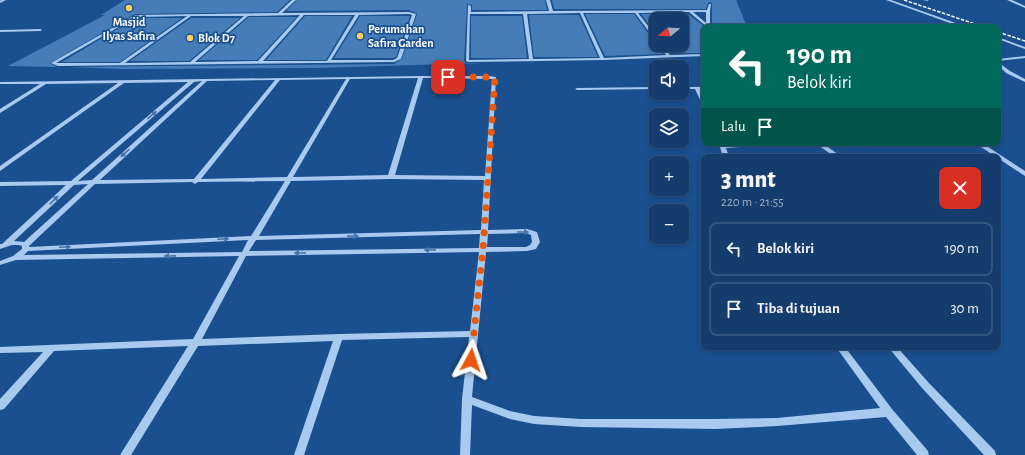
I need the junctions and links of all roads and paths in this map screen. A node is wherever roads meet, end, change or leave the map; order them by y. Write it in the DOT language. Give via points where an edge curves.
graph roads {
  1 [pos="4,0"];
  2 [pos="294,0"];
  3 [pos="548,0"];
  4 [pos="888,0"];
  5 [pos="1009,0"];
  6 [pos="0,2"];
  7 [pos="710,5"];
  8 [pos="469,6"];
  9 [pos="1025,7"];
  10 [pos="690,11"];
  11 [pos="708,11"];
  12 [pos="551,12"];
  13 [pos="581,12"];
  14 [pos="636,12"];
  15 [pos="358,13"];
  16 [pos="470,13"];
  17 [pos="525,13"];
  18 [pos="248,14"];
  19 [pos="279,14"];
  20 [pos="303,14"];
  21 [pos="190,15"];
  22 [pos="706,24"];
  23 [pos="708,24"];
  24 [pos="956,24"];
  25 [pos="40,30"];
  26 [pos="649,30"];
  27 [pos="0,31"];
  28 [pos="1001,39"];
  29 [pos="1025,48"];
  30 [pos="665,52"];
  31 [pos="701,55"];
  32 [pos="669,57"];
  33 [pos="1025,57"];
  34 [pos="603,59"];
  35 [pos="531,60"];
  36 [pos="328,62"];
  37 [pos="259,63"];
  38 [pos="1001,63"];
  39 [pos="121,64"];
  40 [pos="190,64"];
  41 [pos="1001,65"];
  42 [pos="420,77"];
  43 [pos="1017,77"];
  44 [pos="1025,77"];
  45 [pos="349,78"];
  46 [pos="279,79"];
  47 [pos="193,80"];
  48 [pos="206,80"];
  49 [pos="124,81"];
  50 [pos="1025,81"];
  51 [pos="46,82"];
  52 [pos="0,83"];
  53 [pos="649,88"];
  54 [pos="689,88"];
  55 [pos="697,88"];
  56 [pos="701,88"];
  57 [pos="578,89"];
  58 [pos="701,97"];
  59 [pos="0,111"];
  60 [pos="822,146"];
  61 [pos="983,146"];
  62 [pos="834,154"];
  63 [pos="995,154"];
  64 [pos="1001,158"];
  65 [pos="0,169"];
  66 [pos="1025,174"];
  67 [pos="391,177"];
  68 [pos="487,178"];
  69 [pos="288,180"];
  70 [pos="195,182"];
  71 [pos="72,183"];
  72 [pos="92,183"];
  73 [pos="0,184"];
  74 [pos="484,233"];
  75 [pos="254,238"];
  76 [pos="2,246"];
  77 [pos="26,247"];
  78 [pos="483,249"];
  79 [pos="244,254"];
  80 [pos="14,258"];
  81 [pos="2,263"];
  82 [pos="474,334"];
  83 [pos="339,337"];
  84 [pos="195,343"];
  85 [pos="51,348"];
  86 [pos="0,350"];
  87 [pos="842,350"];
  88 [pos="895,350"];
  89 [pos="467,399"];
  90 [pos="0,406"];
  91 [pos="888,412"];
  92 [pos="125,455"];
  93 [pos="299,455"];
  94 [pos="465,455"];
  95 [pos="924,455"];
  96 [pos="991,455"];
  1 -- 6 [label="street"];
  2 -- 19 [label="street"];
  3 -- 12 [label="street"];
  4 -- 24 [label="street"];
  5 -- 9 [label="street"];
  7 -- 11 [label="street"];
  8 -- 16 [label="street"];
  10 -- 11 [label="street"];
  10 -- 14 [label="street"];
  10 -- 22 [label="street"];
  11 -- 23 [label="street"];
  12 -- 13 [label="street"];
  12 -- 17 [label="street"];
  13 -- 14 [label="street"];
  13 -- 34 [label="street"];
  14 -- 26 [label="street"];
  15 -- 20 [label="street"];
  15 -- 36 [label="street"];
  15 -- 36 [label="street" via="414,14 399,59 392,62"];
  16 -- 17 [label="street"];
  16 -- 35 [label="street" via="467,61"];
  17 -- 35 [label="street"];
  18 -- 19 [label="street"];
  18 -- 21 [label="street"];
  18 -- 40 [label="street"];
  19 -- 20 [label="street"];
  20 -- 37 [label="street"];
  21 -- 39 [label="street"];
  21 -- 39 [label="street" via="132,17 53,63"];
  25 -- 27 [label="street"];
  28 -- 29 [label="street"];
  30 -- 32 [label="street"];
  31 -- 32 [label="street"];
  32 -- 34 [label="street"];
  33 -- 38 [label="street"];
  34 -- 35 [label="street"];
  36 -- 37 [label="street"];
  37 -- 40 [label="street"];
  39 -- 40 [label="street"];
  41 -- 43 [label="street"];
  42 -- 45 [label="street"];
  42 -- 67 [label="street"];
  42 -- 68 [label="street" via="494,78"];
  43 -- 44 [label="street"];
  43 -- 50 [label="street"];
  45 -- 46 [label="street"];
  45 -- 69 [label="street"];
  46 -- 48 [label="street"];
  46 -- 70 [label="street"];
  47 -- 48 [label="street"];
  47 -- 49 [label="street"];
  71 -- 47 [label="street, one-way"];
  48 -- 72 [label="street, one-way"];
  49 -- 51 [label="street"];
  49 -- 65 [label="street"];
  51 -- 52 [label="street"];
  51 -- 59 [label="street"];
  53 -- 57 [label="street"];
  54 -- 55 [label="street"];
  55 -- 56 [label="street"];
  55 -- 58 [label="street"];
  60 -- 62 [label="street"];
  61 -- 63 [label="street"];
  64 -- 66 [label="street"];
  67 -- 68 [label="street"];
  67 -- 69 [label="street"];
  68 -- 74 [label="street"];
  69 -- 70 [label="street"];
  69 -- 75 [label="street"];
  70 -- 72 [label="street"];
  71 -- 72 [label="street"];
  71 -- 73 [label="street"];
  76 -- 71 [label="street, one-way"];
  72 -- 77 [label="street"];
  75 -- 74 [label="street, one-way"];
  74 -- 78 [label="street"];
  74 -- 78 [label="street, one-way" via="529,232 534,234 536,242 530,249"];
  77 -- 75 [label="street, one-way"];
  75 -- 79 [label="street"];
  76 -- 77 [label="street" via="18,242"];
  77 -- 80 [label="street"];
  78 -- 79 [label="street, one-way"];
  78 -- 82 [label="street"];
  79 -- 80 [label="street, one-way"];
  79 -- 84 [label="street"];
  80 -- 81 [label="street"];
  82 -- 83 [label="street"];
  82 -- 89 [label="street"];
  83 -- 84 [label="street"];
  83 -- 93 [label="street"];
  84 -- 85 [label="street"];
  84 -- 92 [label="street"];
  85 -- 86 [label="street"];
  85 -- 90 [label="street"];
  87 -- 91 [label="street"];
  88 -- 96 [label="street"];
  89 -- 91 [label="street" via="510,415 534,420 581,423 777,422"];
  89 -- 94 [label="street"];
  91 -- 95 [label="street"];
}
